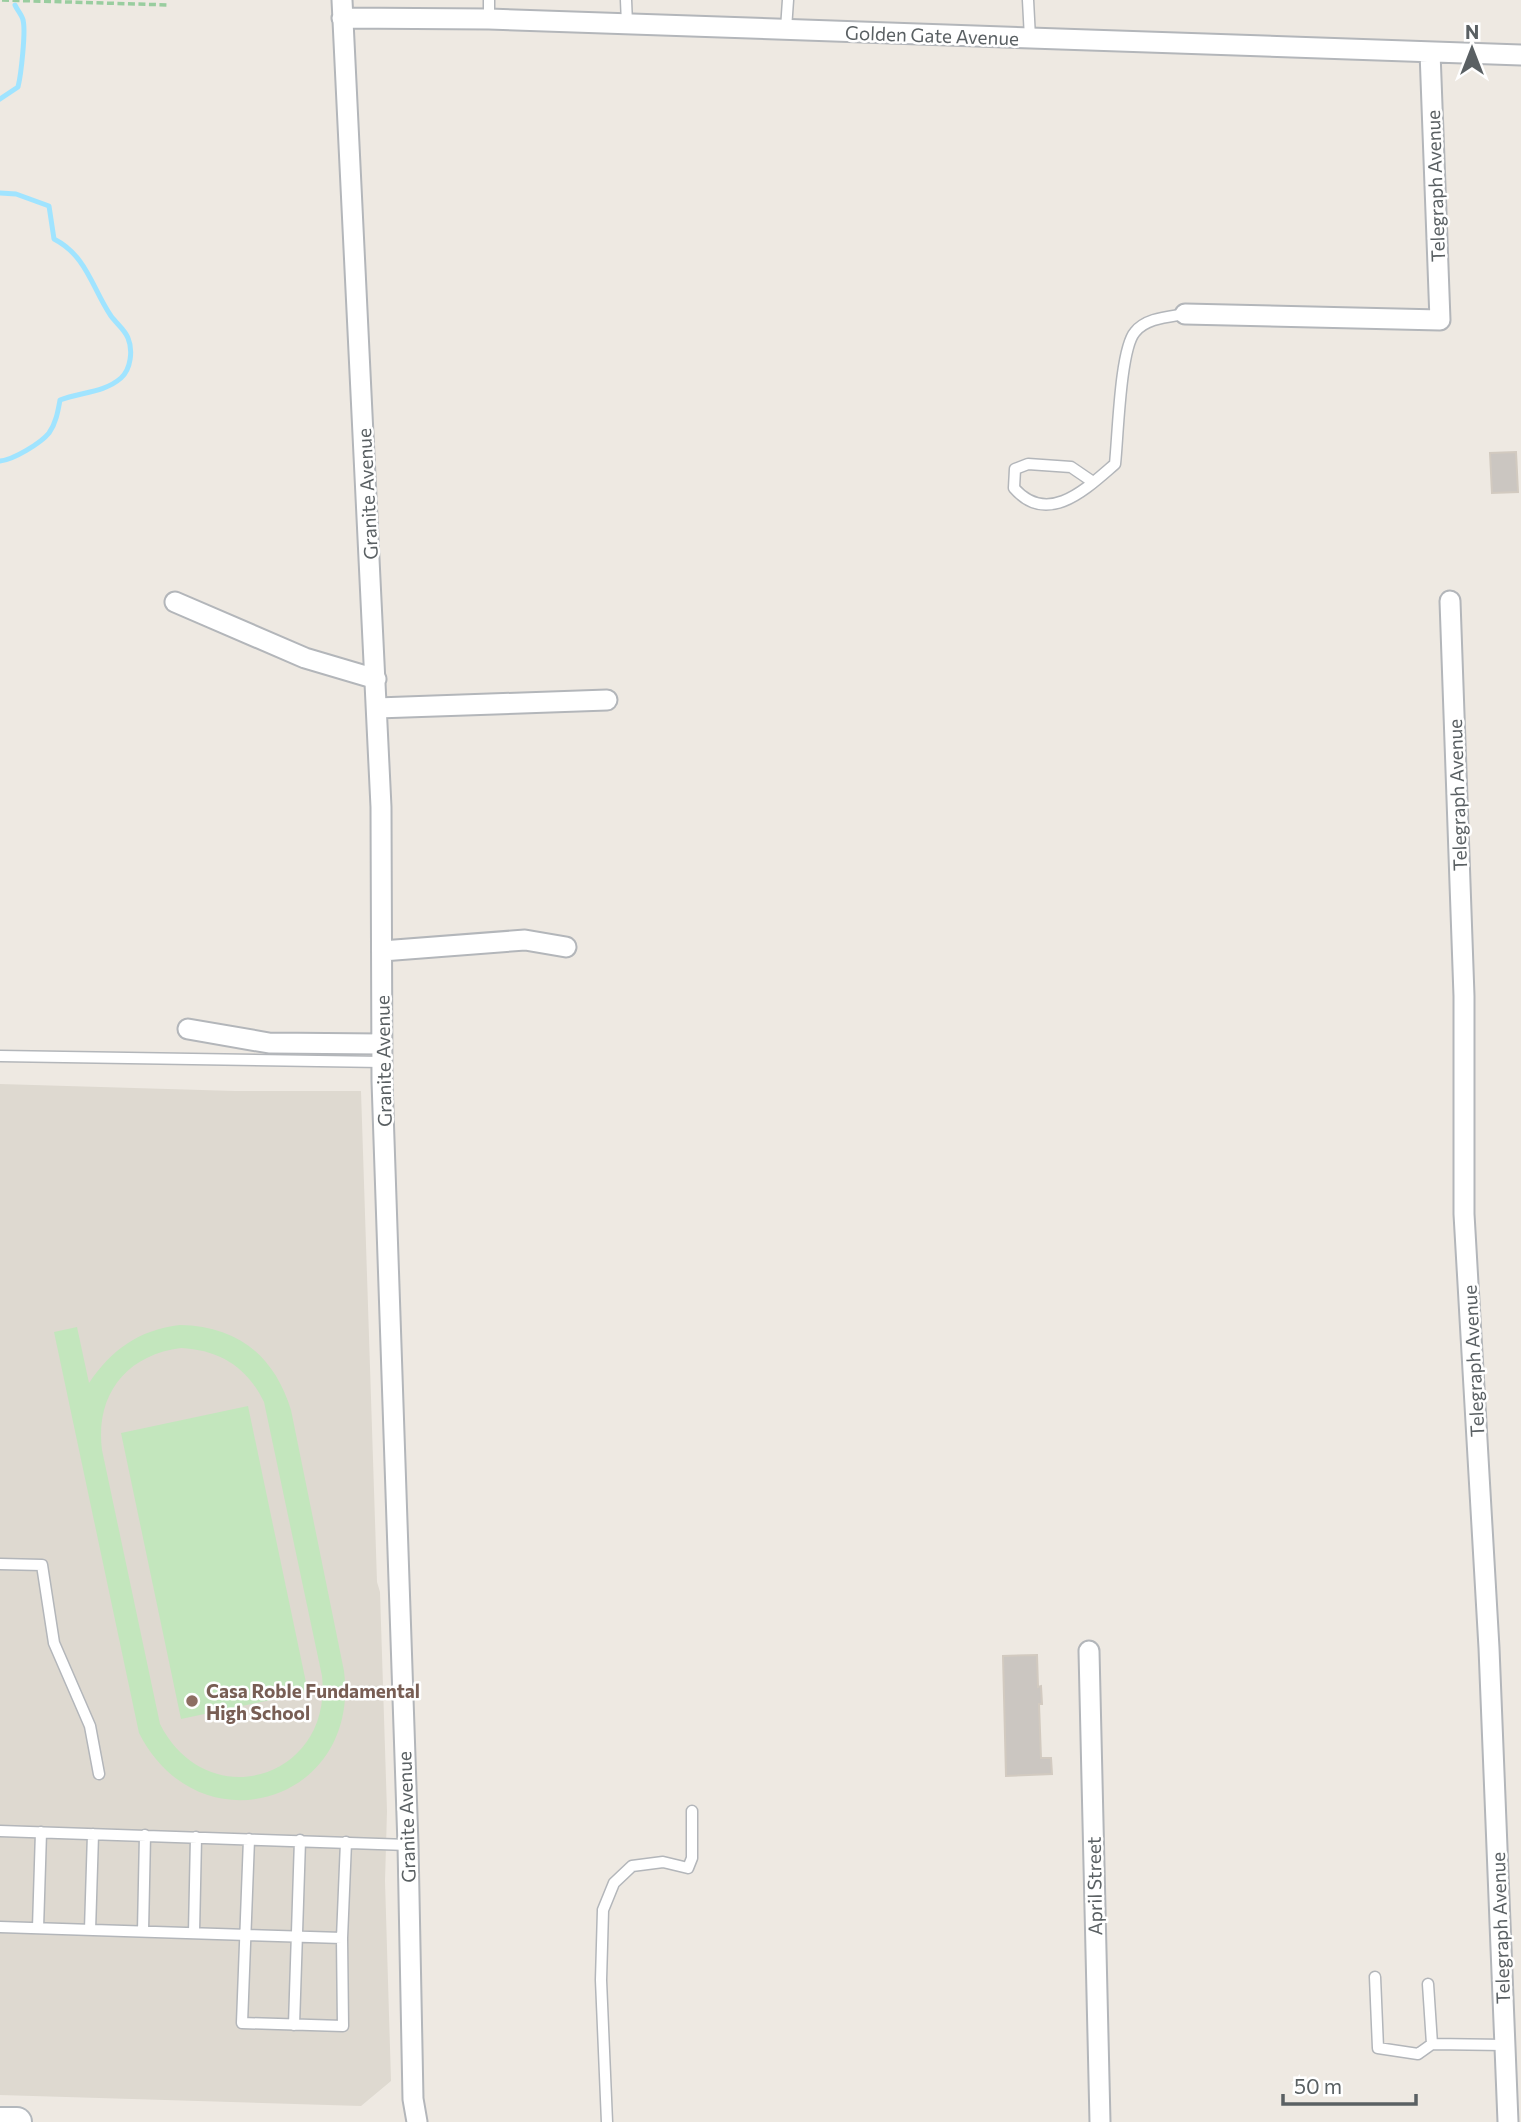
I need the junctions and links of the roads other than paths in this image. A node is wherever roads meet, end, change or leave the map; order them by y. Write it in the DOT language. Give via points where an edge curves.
graph roads {
  1 [pos="626,0"];
  2 [pos="788,0"];
  3 [pos="1028,0"];
  4 [pos="342,9"];
  5 [pos="489,10"];
  6 [pos="627,24"];
  7 [pos="786,29"];
  8 [pos="1030,38"];
  9 [pos="1430,52"];
  10 [pos="1521,55"];
  11 [pos="1185,314"];
  12 [pos="1093,482"];
  13 [pos="1450,601"];
  14 [pos="175,602"];
  15 [pos="376,680"];
  16 [pos="607,700"];
  17 [pos="377,708"];
  18 [pos="566,947"];
  19 [pos="382,951"];
  20 [pos="188,1029"];
  21 [pos="382,1053"];
  22 [pos="0,1056"];
  23 [pos="0,1564"];
  24 [pos="1089,1651"];
  25 [pos="99,1774"];
  26 [pos="692,1811"];
  27 [pos="0,1831"];
  28 [pos="41,1832"];
  29 [pos="93,1834"];
  30 [pos="145,1835"];
  31 [pos="196,1837"];
  32 [pos="249,1839"];
  33 [pos="300,1840"];
  34 [pos="346,1842"];
  35 [pos="408,1845"];
  36 [pos="0,1927"];
  37 [pos="38,1928"];
  38 [pos="90,1930"];
  39 [pos="143,1931"];
  40 [pos="194,1933"];
  41 [pos="247,1935"];
  42 [pos="296,1936"];
  43 [pos="342,1938"];
  44 [pos="1376,1977"];
  45 [pos="1429,1984"];
  46 [pos="294,2025"];
  47 [pos="1432,2044"];
  48 [pos="1505,2045"];
  49 [pos="0,2122"];
  50 [pos="17,2122"];
  51 [pos="417,2122"];
  52 [pos="607,2122"];
  53 [pos="1100,2122"];
  54 [pos="1508,2122"];
  1 -- 6 [label="lane"];
  2 -- 7 [label="lane"];
  3 -- 8 [label="lane"];
  4 -- 5 [label="street, Golden Gate Avenue"];
  4 -- 15 [label="street, Granite Avenue"];
  5 -- 6 [label="street, Golden Gate Avenue"];
  6 -- 7 [label="street, Golden Gate Avenue"];
  7 -- 8 [label="street, Golden Gate Avenue"];
  8 -- 9 [label="street, Golden Gate Avenue"];
  9 -- 10 [label="street, Golden Gate Avenue"];
  9 -- 11 [label="street, Telegraph Avenue" via="1440,320"];
  11 -- 12 [label="lane" via="1150,321 1134,332 1125,353 1115,464"];
  12 -- 12 [label="lane" via="1054,504 1023,498 1014,488 1015,469 1028,464 1071,467"];
  13 -- 48 [label="street, Telegraph Avenue" via="1464,996 1464,1214 1489,1648"];
  14 -- 15 [label="street" via="305,658"];
  15 -- 17 [label="street, Granite Avenue"];
  16 -- 17 [label="street"];
  17 -- 19 [label="street, Granite Avenue"];
  18 -- 19 [label="street" via="525,940"];
  19 -- 21 [label="street, Granite Avenue"];
  20 -- 21 [label="street" via="269,1043"];
  21 -- 22 [label="lane"];
  21 -- 35 [label="street, Granite Avenue"];
  23 -- 25 [label="lane" via="42,1565 54,1643 90,1726"];
  24 -- 53 [label="street, April Street"];
  26 -- 52 [label="lane" via="688,1868 663,1862 632,1866 614,1884 603,1910"];
  27 -- 28 [label="lane"];
  28 -- 29 [label="lane"];
  28 -- 37 [label="lane"];
  29 -- 30 [label="lane"];
  29 -- 38 [label="lane"];
  30 -- 31 [label="lane"];
  30 -- 39 [label="lane"];
  31 -- 32 [label="lane"];
  31 -- 40 [label="lane"];
  32 -- 33 [label="lane"];
  32 -- 41 [label="lane"];
  33 -- 34 [label="lane"];
  33 -- 42 [label="lane"];
  34 -- 35 [label="lane"];
  34 -- 43 [label="lane"];
  35 -- 51 [label="street, Granite Avenue"];
  36 -- 37 [label="lane"];
  37 -- 38 [label="lane"];
  38 -- 39 [label="lane"];
  39 -- 40 [label="lane"];
  40 -- 41 [label="lane"];
  41 -- 42 [label="lane"];
  41 -- 46 [label="lane" via="242,2023"];
  42 -- 43 [label="lane"];
  42 -- 46 [label="lane"];
  43 -- 46 [label="lane" via="343,2026"];
  44 -- 47 [label="lane" via="1378,2048 1418,2054"];
  45 -- 47 [label="lane"];
  47 -- 48 [label="lane"];
  48 -- 54 [label="street, Telegraph Avenue"];
  49 -- 50 [label="main road"];
}
